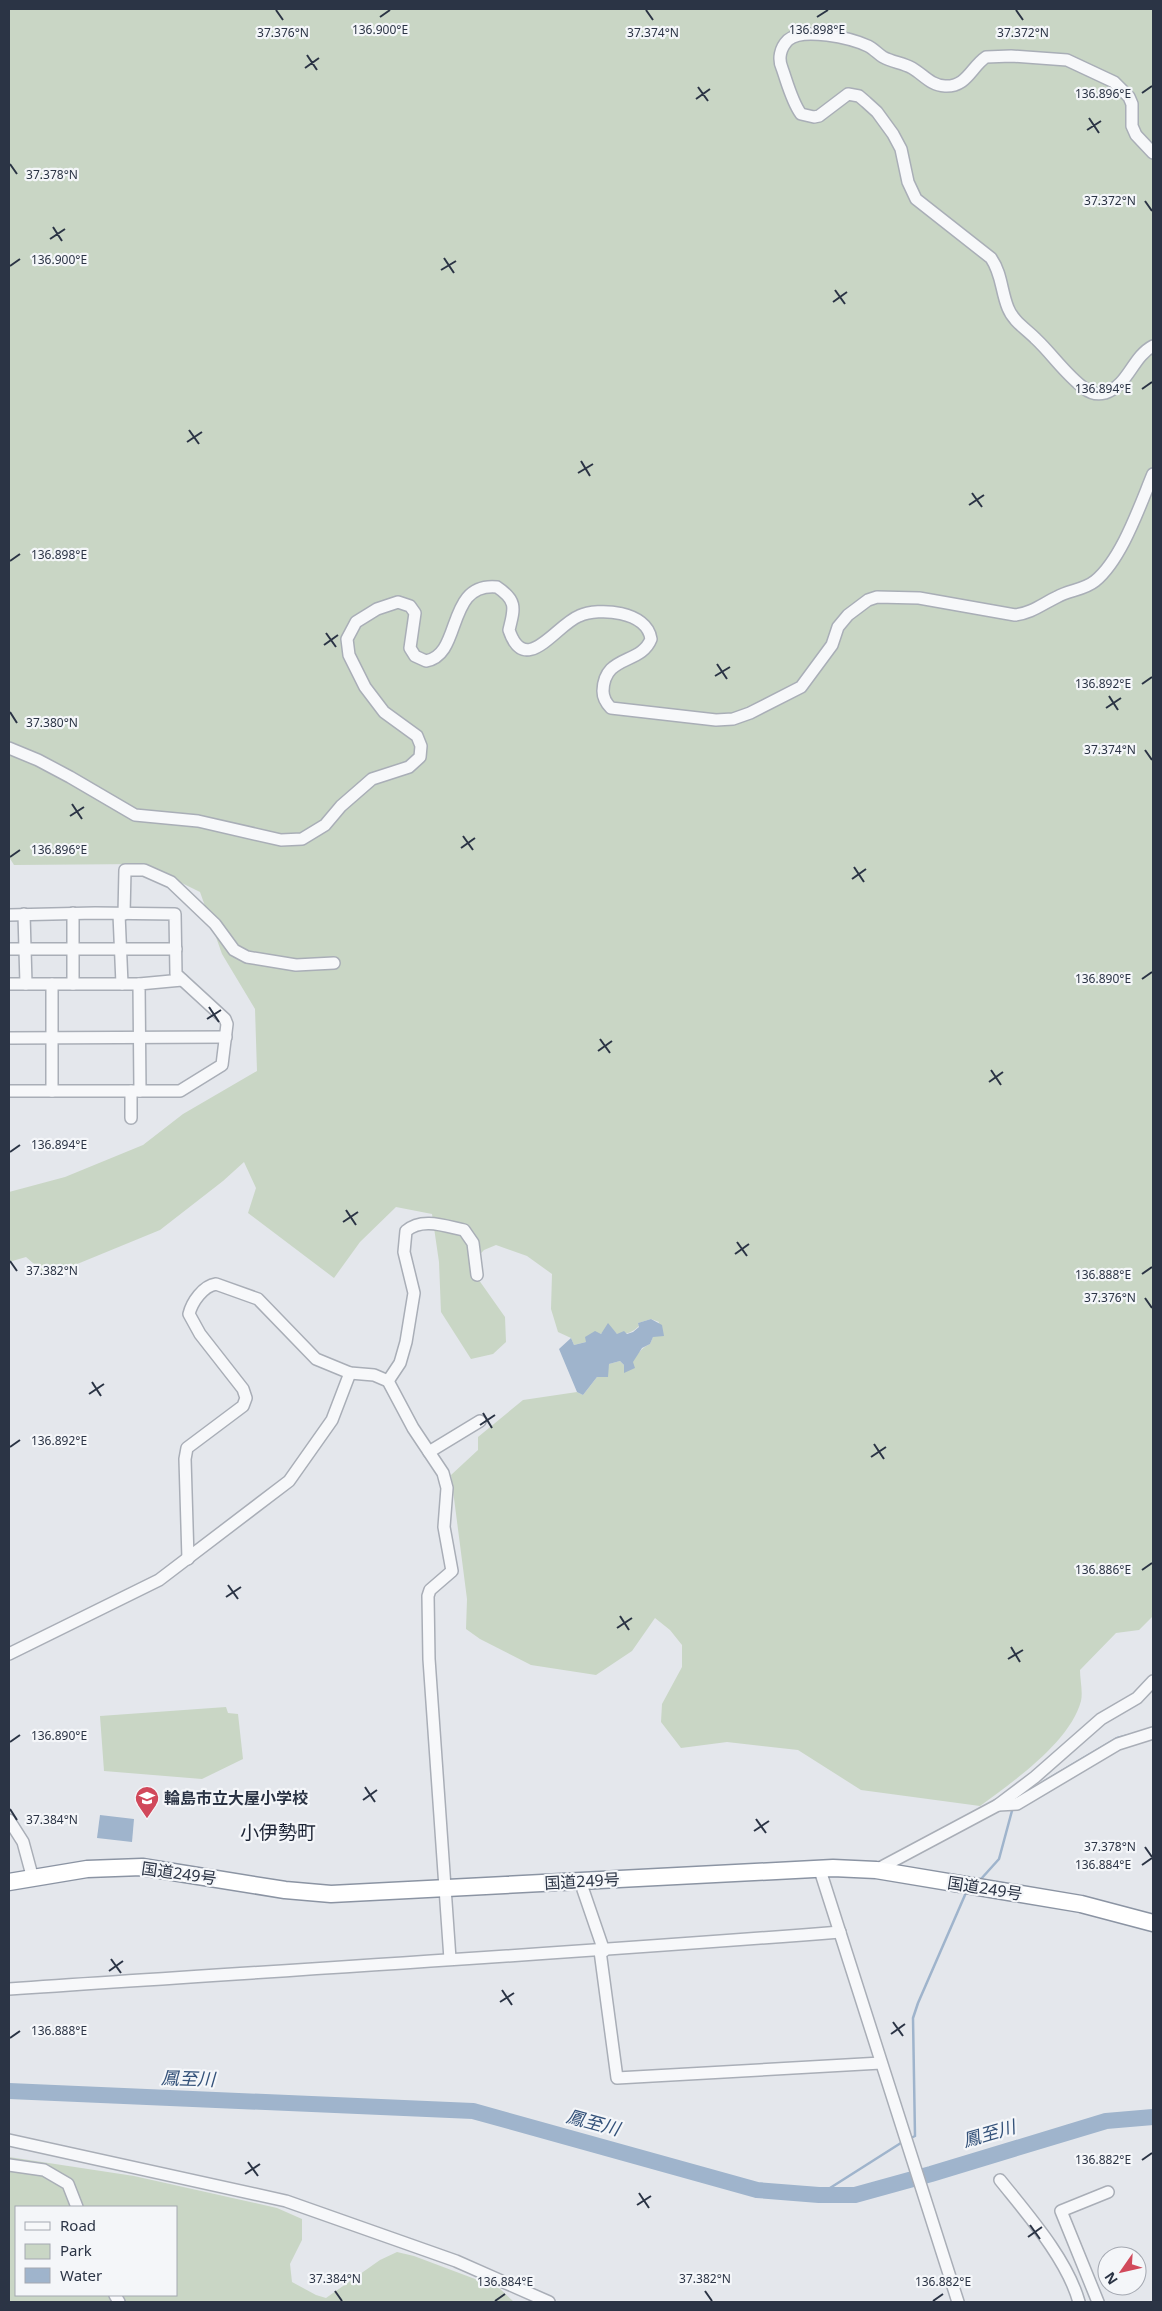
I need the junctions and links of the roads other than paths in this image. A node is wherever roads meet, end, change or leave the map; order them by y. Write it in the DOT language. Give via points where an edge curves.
graph roads {
  1 [pos="1153,153"];
  2 [pos="1153,346"];
  3 [pos="1153,474"];
  4 [pos="9,748"];
  5 [pos="73,913"];
  6 [pos="24,914"];
  7 [pos="122,914"];
  8 [pos="9,915"];
  9 [pos="122,948"];
  10 [pos="9,949"];
  11 [pos="25,949"];
  12 [pos="74,949"];
  13 [pos="176,949"];
  14 [pos="334,963"];
  15 [pos="182,980"];
  16 [pos="9,984"];
  17 [pos="26,984"];
  18 [pos="52,984"];
  19 [pos="74,984"];
  20 [pos="122,984"];
  21 [pos="138,984"];
  22 [pos="226,1037"];
  23 [pos="9,1038"];
  24 [pos="52,1038"];
  25 [pos="138,1038"];
  26 [pos="9,1091"];
  27 [pos="52,1091"];
  28 [pos="135,1091"];
  29 [pos="131,1118"];
  30 [pos="477,1276"];
  31 [pos="350,1373"];
  32 [pos="388,1381"];
  33 [pos="480,1421"];
  34 [pos="430,1452"];
  35 [pos="188,1559"];
  36 [pos="9,1654"];
  37 [pos="1153,1681"];
  38 [pos="1153,1733"];
  39 [pos="1007,1805"];
  40 [pos="9,1820"];
  41 [pos="819,1867"];
  42 [pos="876,1870"];
  43 [pos="33,1879"];
  44 [pos="580,1881"];
  45 [pos="9,1882"];
  46 [pos="445,1889"];
  47 [pos="1153,1923"];
  48 [pos="840,1932"];
  49 [pos="602,1951"];
  50 [pos="450,1959"];
  51 [pos="9,1989"];
  52 [pos="881,2063"];
  53 [pos="9,2140"];
  54 [pos="9,2165"];
  55 [pos="1000,2180"];
  56 [pos="1108,2192"];
  57 [pos="77,2206"];
  58 [pos="549,2302"];
  59 [pos="958,2302"];
  60 [pos="1079,2302"];
  61 [pos="1098,2302"];
  1 -- 2 [label="street" via="1132,126 1132,104 1125,90 1067,60 986,57 968,77 956,85 946,86 930,82 911,68 884,58 865,45 844,39 796,35 783,45 780,53 781,67 801,114 819,116 848,94 859,96 877,112 901,149 908,182 916,198 991,258 1002,282 1008,308 1016,321 1083,388 1098,394 1110,391"];
  3 -- 4 [label="street" via="1131,528 1108,566 1090,584 1062,594 1027,614 1015,615 919,598 884,596 868,600 848,614 838,627 832,645 800,687 733,719 716,720 611,708 603,696 603,680 608,670 645,649 651,638 646,625 628,615 580,615 565,624 548,642 538,648 525,649 516,645 509,630 515,612 510,599 497,587 480,587 459,611 444,650 426,661 415,656 410,648 415,617 410,606 398,602 377,609 352,627 347,640 350,655 365,687 380,708 417,736 421,746 420,757 409,767 372,779 325,825 302,839 280,840 198,821 135,815 70,776"];
  5 -- 6 [label="street"];
  5 -- 7 [label="street"];
  5 -- 12 [label="street"];
  6 -- 8 [label="street"];
  6 -- 11 [label="street"];
  7 -- 9 [label="street"];
  7 -- 13 [label="street" via="174,914"];
  7 -- 14 [label="street" via="125,870 144,870 171,882 215,924 234,950 247,957 296,965"];
  9 -- 12 [label="street"];
  9 -- 13 [label="street"];
  9 -- 20 [label="street"];
  10 -- 11 [label="street"];
  11 -- 12 [label="street"];
  11 -- 17 [label="street"];
  12 -- 19 [label="street"];
  13 -- 15 [label="street" via="176,974"];
  15 -- 21 [label="street"];
  15 -- 22 [label="street" via="225,1019"];
  16 -- 17 [label="street"];
  17 -- 18 [label="street"];
  18 -- 19 [label="street"];
  18 -- 24 [label="street"];
  19 -- 20 [label="street"];
  20 -- 21 [label="street"];
  21 -- 25 [label="street"];
  22 -- 25 [label="street"];
  22 -- 28 [label="street" via="222,1065 183,1090"];
  23 -- 24 [label="street"];
  24 -- 25 [label="street"];
  24 -- 27 [label="street"];
  25 -- 28 [label="street"];
  26 -- 27 [label="street"];
  27 -- 28 [label="street"];
  28 -- 29 [label="street"];
  30 -- 32 [label="street" via="472,1243 464,1230 426,1223 406,1230 404,1252 414,1293 406,1342 400,1362"];
  31 -- 32 [label="street" via="374,1375"];
  31 -- 35 [label="street" via="332,1420 289,1481"];
  31 -- 35 [label="street" via="316,1359 258,1299 216,1284 210,1285 198,1297 190,1308 192,1322 243,1389 246,1398 243,1406 187,1448"];
  32 -- 34 [label="street"];
  33 -- 34 [label="street"];
  34 -- 46 [label="street" via="443,1472 447,1488 444,1527 452,1565 452,1571 430,1590 428,1596"];
  35 -- 36 [label="street" via="158,1580"];
  37 -- 39 [label="street" via="1137,1698 1101,1719"];
  38 -- 39 [label="street" via="1118,1744"];
  39 -- 42 [label="street"];
  40 -- 43 [label="street" via="23,1842"];
  41 -- 42 [label="highway, 国道249号"];
  41 -- 44 [label="highway, 国道249号"];
  41 -- 48 [label="street"];
  42 -- 47 [label="highway, 国道249号" via="1082,1904"];
  43 -- 45 [label="highway, 国道249号"];
  43 -- 46 [label="highway, 国道249号" via="87,1870 142,1868 331,1894"];
  44 -- 46 [label="highway, 国道249号"];
  44 -- 49 [label="street"];
  46 -- 50 [label="street"];
  48 -- 49 [label="street"];
  48 -- 52 [label="street"];
  49 -- 50 [label="street"];
  49 -- 52 [label="street" via="617,2078"];
  50 -- 51 [label="street"];
  52 -- 59 [label="street"];
  53 -- 58 [label="street" via="286,2202 456,2261"];
  54 -- 57 [label="street" via="44,2170 68,2184"];
  55 -- 60 [label="street" via="1045,2236 1076,2290"];
  56 -- 61 [label="street" via="1061,2211"];
}
